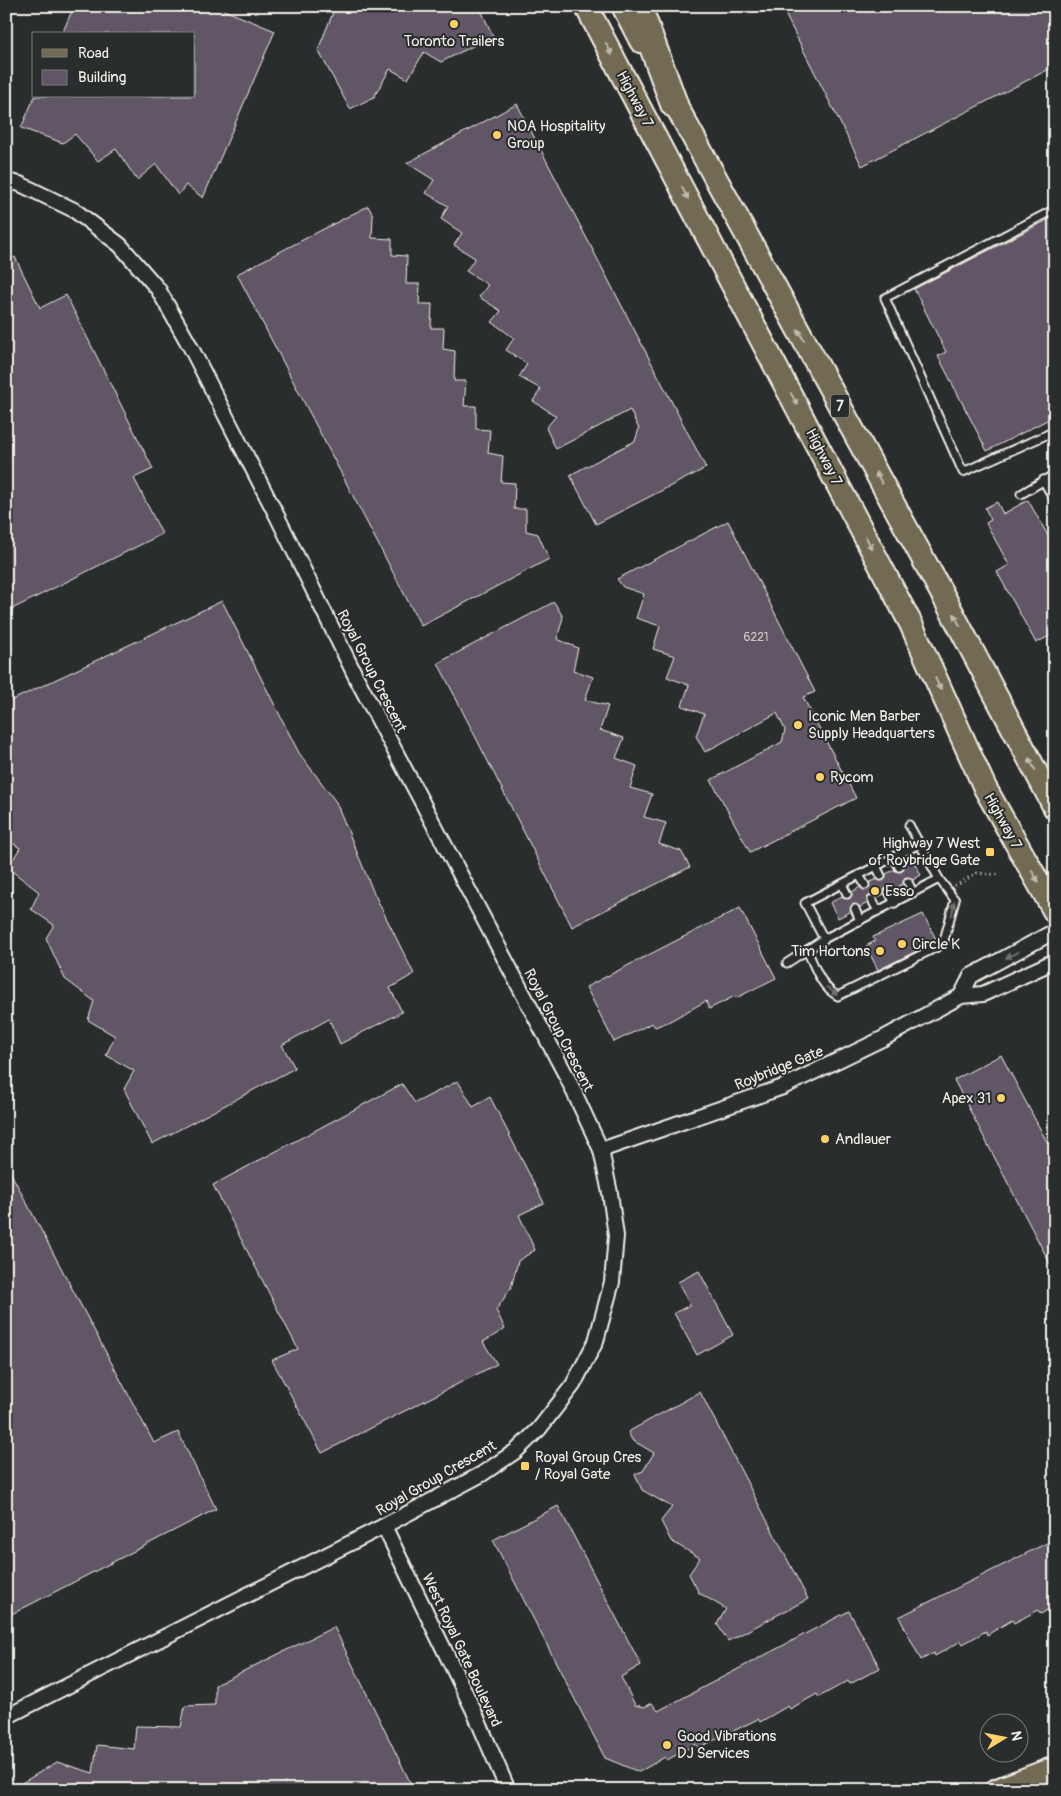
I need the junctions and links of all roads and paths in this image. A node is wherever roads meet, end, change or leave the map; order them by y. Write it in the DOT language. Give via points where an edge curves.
graph roads {
  1 [pos="586,6"];
  2 [pos="623,6"];
  3 [pos="638,6"];
  4 [pos="674,104"];
  5 [pos="6,181"];
  6 [pos="1055,209"];
  7 [pos="1055,431"];
  8 [pos="1055,474"];
  9 [pos="1044,480"];
  10 [pos="1021,494"];
  11 [pos="1055,501"];
  12 [pos="1052,795"];
  13 [pos="909,825"];
  14 [pos="919,844"];
  15 [pos="894,857"];
  16 [pos="876,866"];
  17 [pos="899,867"];
  18 [pos="859,875"];
  19 [pos="1001,875"];
  20 [pos="881,876"];
  21 [pos="939,879"];
  22 [pos="908,882"];
  23 [pos="842,884"];
  24 [pos="865,885"];
  25 [pos="948,890"];
  26 [pos="889,892"];
  27 [pos="913,893"];
  28 [pos="847,894"];
  29 [pos="872,900"];
  30 [pos="895,903"];
  31 [pos="855,910"];
  32 [pos="878,911"];
  33 [pos="1055,912"];
  34 [pos="860,921"];
  35 [pos="1055,931"];
  36 [pos="824,939"];
  37 [pos="807,950"];
  38 [pos="1055,961"];
  39 [pos="786,963"];
  40 [pos="962,996"];
  41 [pos="601,1150"];
  42 [pos="384,1526"];
  43 [pos="6,1717"];
  44 [pos="1055,1768"];
  45 [pos="508,1790"];
  46 [pos="998,1790"];
  1 -- 33 [label="main road, Highway 7, one-way" via="910,624 985,788"];
  2 -- 4 [label="main road, 7"];
  3 -- 4 [label="highway"];
  12 -- 4 [label="main road, 7, one-way"];
  5 -- 41 [label="street, Royal Group Crescent" via="20,184 74,210 120,245 158,289 190,346 356,677 567,1077"];
  6 -- 7 [label="lane" via="885,298 963,472"];
  8 -- 9 [label="lane"];
  9 -- 10 [label="lane"];
  9 -- 11 [label="lane"];
  13 -- 14 [label="lane"];
  14 -- 15 [label="lane"];
  14 -- 21 [label="lane"];
  15 -- 16 [label="lane"];
  15 -- 17 [label="lane"];
  16 -- 18 [label="lane"];
  16 -- 20 [label="lane"];
  18 -- 23 [label="lane"];
  18 -- 24 [label="lane"];
  19 -- 25 [label="path" via="977,873"];
  21 -- 25 [label="lane"];
  21 -- 27 [label="lane"];
  22 -- 27 [label="lane"];
  23 -- 28 [label="lane"];
  23 -- 36 [label="lane" via="805,903"];
  37 -- 25 [label="lane, one-way" via="830,992 838,996 850,991 943,944 955,900"];
  26 -- 30 [label="lane"];
  27 -- 30 [label="lane"];
  29 -- 32 [label="lane"];
  30 -- 32 [label="lane"];
  31 -- 34 [label="lane"];
  32 -- 34 [label="lane"];
  34 -- 36 [label="lane"];
  35 -- 40 [label="street, one-way" via="971,976"];
  36 -- 37 [label="lane"];
  37 -- 39 [label="lane"];
  38 -- 40 [label="street, Roybridge Gate" via="983,994"];
  40 -- 41 [label="street, Roybridge Gate" via="850,1056 783,1087"];
  41 -- 42 [label="street, Royal Group Crescent" via="616,1236 612,1282 596,1341 573,1386 539,1429 516,1450 482,1474"];
  42 -- 43 [label="street, Royal Group Crescent"];
  42 -- 45 [label="street, West Royal Gate Boulevard" via="473,1709"];
  44 -- 46 [label="main road"];
}
